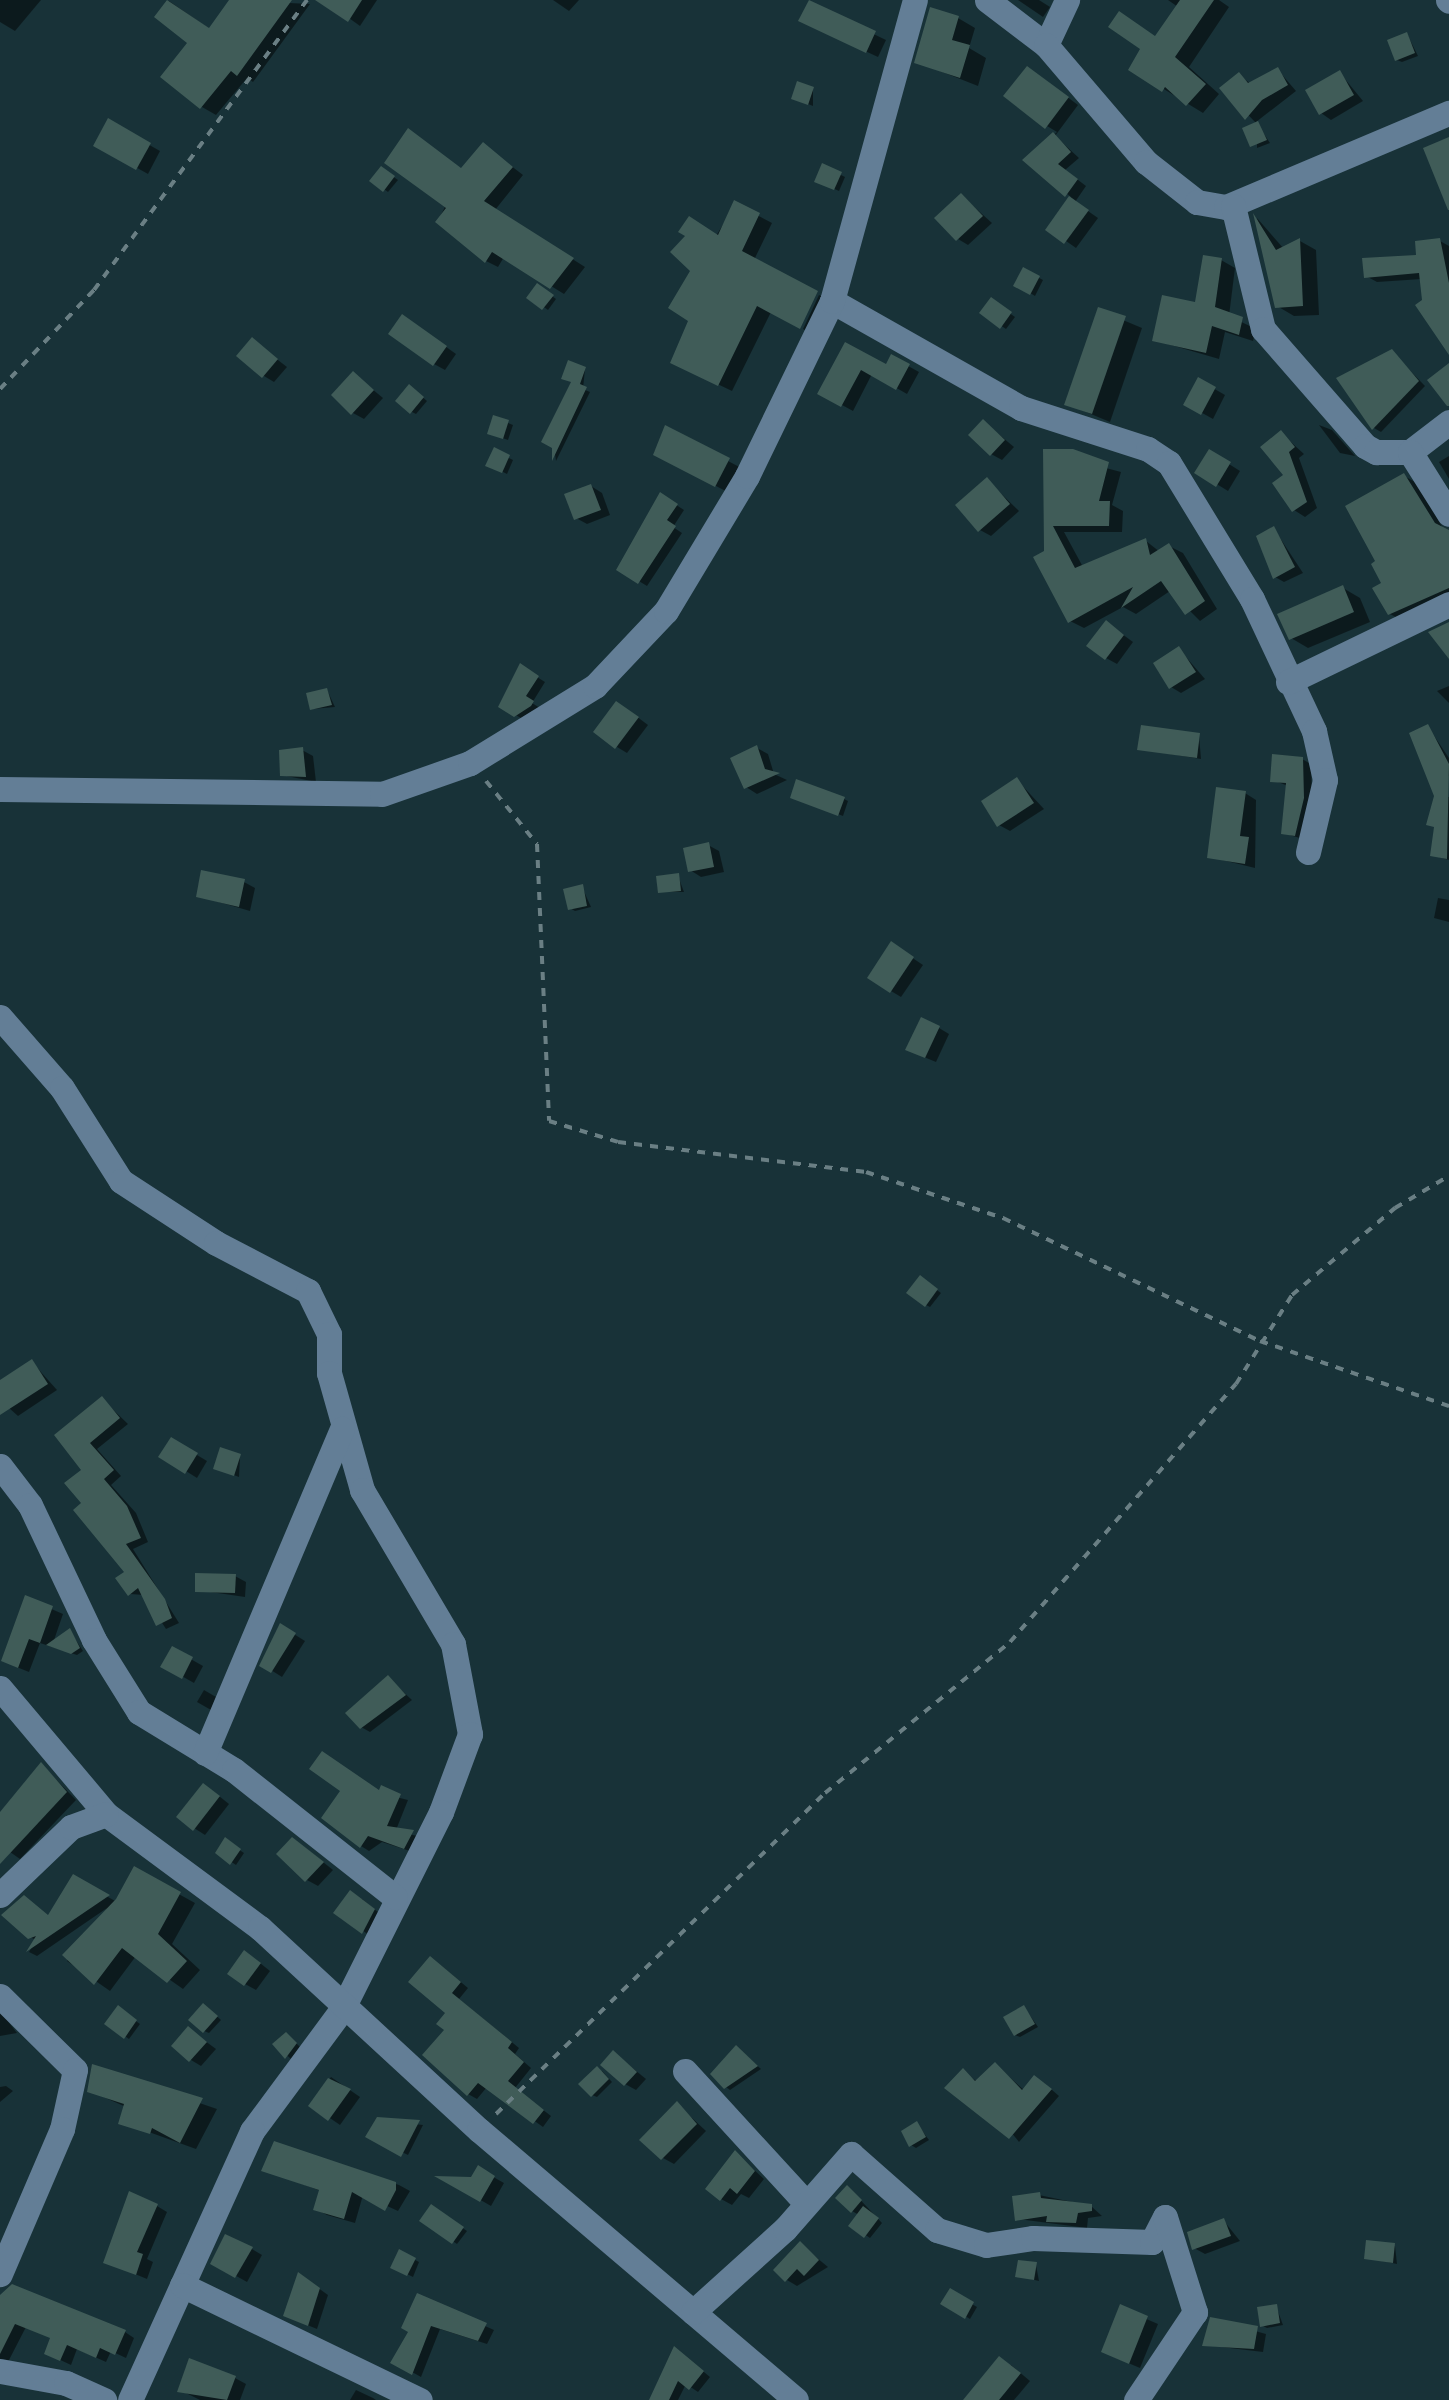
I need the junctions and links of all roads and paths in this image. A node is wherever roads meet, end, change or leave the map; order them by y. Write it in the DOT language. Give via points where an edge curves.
graph roads {
  1 [pos="307,0"];
  2 [pos="915,0"];
  3 [pos="987,0"];
  4 [pos="1067,0"];
  5 [pos="1046,45"];
  6 [pos="1449,113"];
  7 [pos="1233,206"];
  8 [pos="832,301"];
  9 [pos="0,389"];
  10 [pos="1449,422"];
  11 [pos="1410,452"];
  12 [pos="1449,514"];
  13 [pos="1449,604"];
  14 [pos="1288,682"];
  15 [pos="470,762"];
  16 [pos="0,789"];
  17 [pos="1308,852"];
  18 [pos="0,1017"];
  19 [pos="1449,1176"];
  20 [pos="1260,1341"];
  21 [pos="1449,1406"];
  22 [pos="342,1429"];
  23 [pos="0,1466"];
  24 [pos="0,1688"];
  25 [pos="205,1753"];
  26 [pos="106,1814"];
  27 [pos="0,1895"];
  28 [pos="395,1896"];
  29 [pos="0,1996"];
  30 [pos="342,2008"];
  31 [pos="684,2072"];
  32 [pos="479,2130"];
  33 [pos="806,2204"];
  34 [pos="0,2274"];
  35 [pos="182,2285"];
  36 [pos="692,2312"];
  37 [pos="0,2371"];
  38 [pos="104,2400"];
  39 [pos="130,2400"];
  40 [pos="420,2400"];
  41 [pos="796,2400"];
  42 [pos="1136,2400"];
  1 -- 9 [label="path" via="94,290"];
  2 -- 8 [label="street"];
  3 -- 5 [label="street"];
  4 -- 5 [label="street"];
  5 -- 7 [label="street" via="1146,162 1197,202"];
  6 -- 7 [label="street"];
  7 -- 11 [label="street" via="1264,329 1364,446"];
  8 -- 14 [label="street" via="1021,408 1148,449 1169,462 1252,599"];
  8 -- 15 [label="street" via="748,476 666,611 595,686"];
  10 -- 11 [label="street"];
  11 -- 12 [label="street"];
  13 -- 14 [label="street"];
  14 -- 17 [label="street" via="1322,755 1324,780"];
  15 -- 16 [label="street" via="382,794"];
  15 -- 20 [label="path" via="537,844 549,1121 618,1142 866,1172 1004,1218"];
  18 -- 22 [label="street" via="62,1088 121,1181 308,1291 329,1334"];
  19 -- 20 [label="path" via="1394,1208 1292,1295"];
  20 -- 21 [label="path"];
  20 -- 32 [label="path" via="1236,1384 1010,1642 825,1793"];
  22 -- 25 [label="street"];
  22 -- 28 [label="street" via="362,1490 452,1644 470,1734 441,1812"];
  23 -- 25 [label="street" via="30,1505 94,1640 139,1712"];
  24 -- 26 [label="street"];
  25 -- 28 [label="street"];
  26 -- 27 [label="street" via="72,1827"];
  26 -- 30 [label="street" via="260,1928"];
  28 -- 30 [label="street"];
  29 -- 34 [label="street" via="75,2070 62,2129"];
  30 -- 32 [label="street"];
  30 -- 35 [label="street" via="252,2131"];
  31 -- 33 [label="street"];
  32 -- 36 [label="street"];
  33 -- 36 [label="street"];
  33 -- 42 [label="street" via="852,2154 937,2230 986,2245 1033,2238 1152,2242 1165,2217 1195,2312"];
  35 -- 39 [label="street"];
  35 -- 40 [label="street"];
  36 -- 41 [label="street"];
  37 -- 38 [label="street" via="66,2383"];
}
